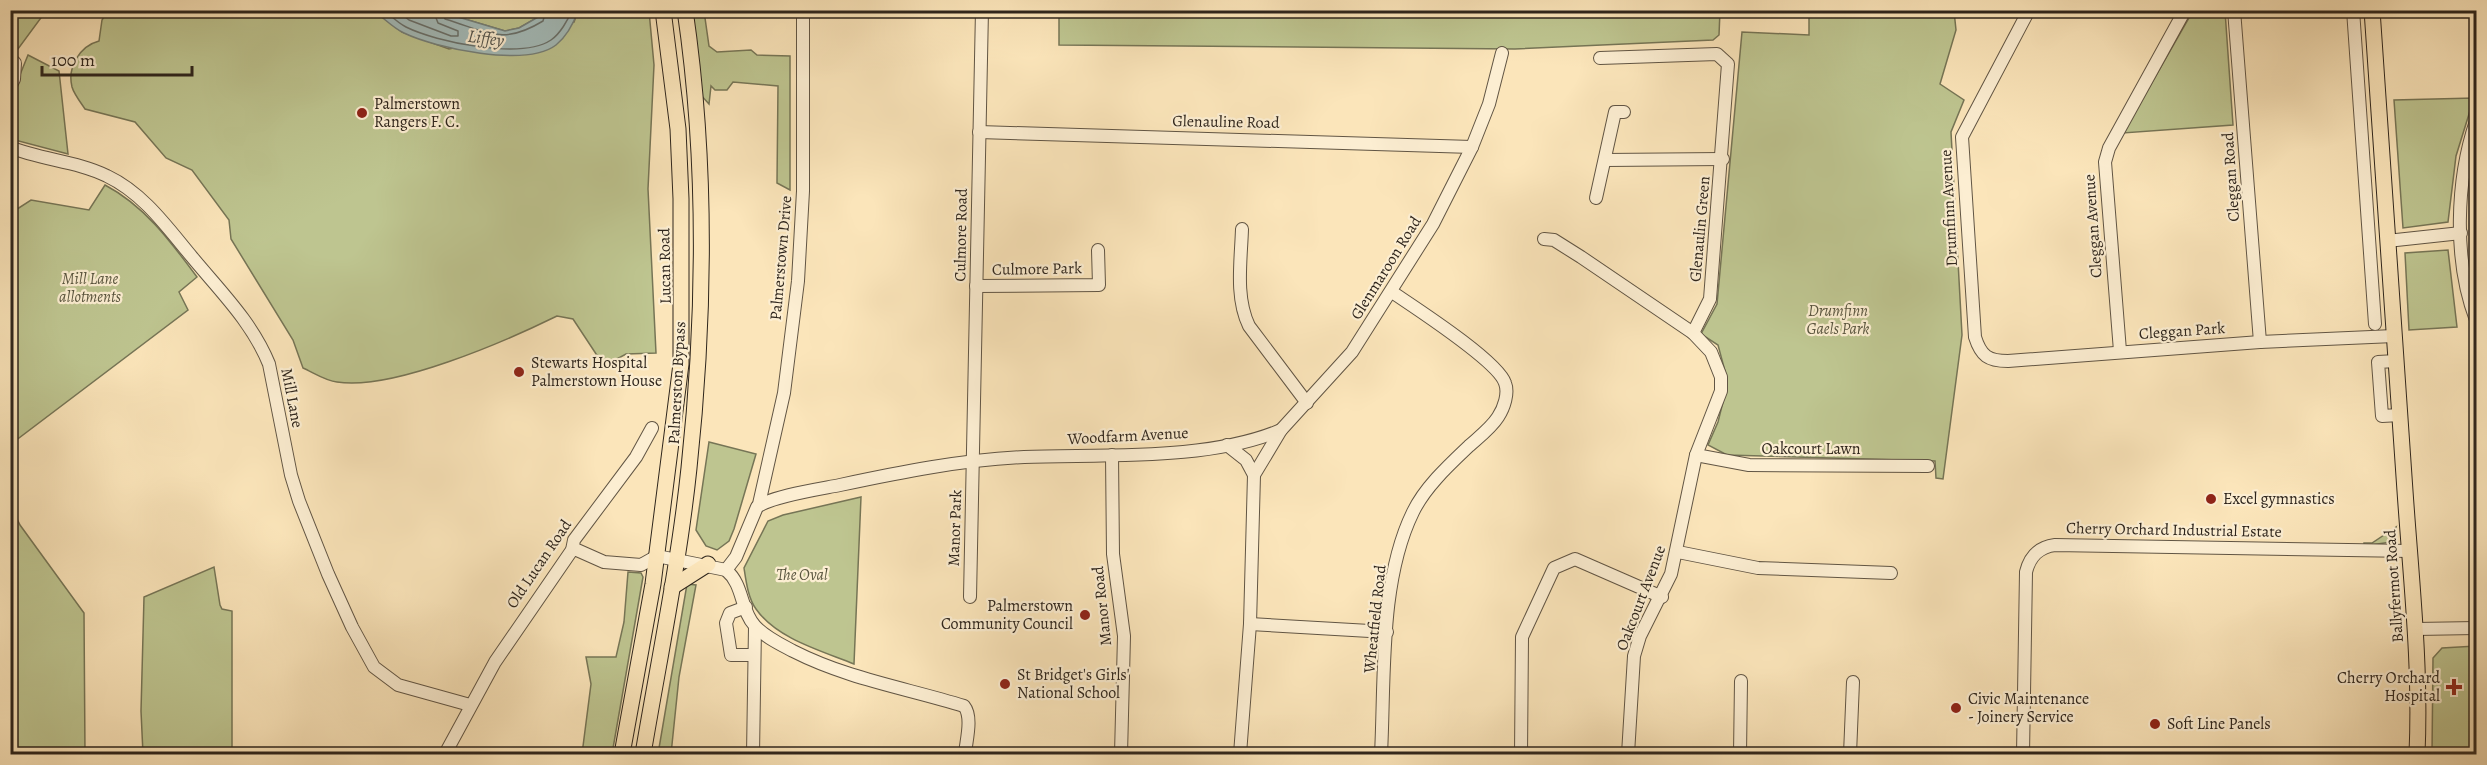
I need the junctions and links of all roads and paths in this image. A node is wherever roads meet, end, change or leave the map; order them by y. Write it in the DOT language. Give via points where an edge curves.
graph roads {
  1 [pos="663,10"];
  2 [pos="686,10"];
  3 [pos="803,10"];
  4 [pos="982,10"];
  5 [pos="2029,10"];
  6 [pos="2185,10"];
  7 [pos="2234,10"];
  8 [pos="2354,10"];
  9 [pos="2372,10"];
  10 [pos="1502,52"];
  11 [pos="10,58"];
  12 [pos="1600,58"];
  13 [pos="10,87"];
  14 [pos="1624,112"];
  15 [pos="2476,121"];
  16 [pos="2378,124"];
  17 [pos="2361,125"];
  18 [pos="979,132"];
  19 [pos="10,147"];
  20 [pos="1472,147"];
  21 [pos="1723,159"];
  22 [pos="1605,160"];
  23 [pos="1596,198"];
  24 [pos="1242,229"];
  25 [pos="2461,233"];
  26 [pos="1544,239"];
  27 [pos="2387,241"];
  28 [pos="1098,250"];
  29 [pos="2389,268"];
  30 [pos="2371,269"];
  31 [pos="976,286"];
  32 [pos="1392,292"];
  33 [pos="2476,320"];
  34 [pos="2375,324"];
  35 [pos="1693,333"];
  36 [pos="2394,336"];
  37 [pos="2260,342"];
  38 [pos="1978,348"];
  39 [pos="2120,351"];
  40 [pos="1307,403"];
  41 [pos="652,428"];
  42 [pos="1281,430"];
  43 [pos="1227,446"];
  44 [pos="1112,454"];
  45 [pos="1696,455"];
  46 [pos="974,460"];
  47 [pos="1928,466"];
  48 [pos="689,470"];
  49 [pos="1254,475"];
  50 [pos="666,480"];
  51 [pos="759,504"];
  52 [pos="572,550"];
  53 [pos="2410,551"];
  54 [pos="1678,552"];
  55 [pos="657,556"];
  56 [pos="677,559"];
  57 [pos="708,564"];
  58 [pos="726,570"];
  59 [pos="1891,573"];
  60 [pos="672,587"];
  61 [pos="970,597"];
  62 [pos="1662,597"];
  63 [pos="746,607"];
  64 [pos="1250,624"];
  65 [pos="755,627"];
  66 [pos="2476,628"];
  67 [pos="2416,629"];
  68 [pos="1387,632"];
  69 [pos="753,655"];
  70 [pos="1741,681"];
  71 [pos="1853,682"];
  72 [pos="632,704"];
  73 [pos="470,705"];
  74 [pos="445,754"];
  75 [pos="622,754"];
  76 [pos="642,754"];
  77 [pos="753,754"];
  78 [pos="965,754"];
  79 [pos="1121,754"];
  80 [pos="1240,754"];
  81 [pos="1381,754"];
  82 [pos="1521,754"];
  83 [pos="1628,754"];
  84 [pos="1740,754"];
  85 [pos="1850,754"];
  86 [pos="2023,754"];
  87 [pos="2417,754"];
  1 -- 50 [label="main road, Lucan Road" via="678,129 683,245 681,364"];
  2 -- 48 [label="main road, Palmerston Bypass" via="696,107 700,224 698,383"];
  3 -- 51 [label="street, Palmerstown Drive" via="803,191 798,280 784,393"];
  4 -- 18 [label="street, Culmore Road"];
  5 -- 38 [label="street, Drumfinn Avenue" via="1962,137"];
  6 -- 39 [label="street, Cleggan Avenue" via="2105,162"];
  7 -- 37 [label="street, Cleggan Road"];
  8 -- 17 [label="street"];
  9 -- 16 [label="main road, Ballyfermot Road"];
  10 -- 20 [label="street, Glenmaroon Road" via="1489,104"];
  11 -- 13 [label="street" via="15,63"];
  12 -- 21 [label="street, Glenaulin Green" via="1717,54 1725,58 1728,64"];
  14 -- 22 [label="street" via="1615,112"];
  15 -- 25 [label="street" via="2461,179"];
  16 -- 17 [label="street"];
  16 -- 27 [label="main road, Ballyfermot Road"];
  17 -- 30 [label="street"];
  18 -- 20 [label="street, Glenauline Road"];
  18 -- 31 [label="street, Culmore Road"];
  19 -- 73 [label="street, Mill Lane" via="93,170 118,182 146,204 178,238 263,349 299,501 332,583 374,667 398,685"];
  20 -- 32 [label="street, Glenmaroon Road" via="1433,224"];
  21 -- 22 [label="street, Glenaulin Green"];
  21 -- 35 [label="street, Glenaulin Green" via="1710,299"];
  22 -- 23 [label="street"];
  24 -- 40 [label="street" via="1242,313"];
  25 -- 27 [label="street"];
  25 -- 33 [label="street" via="2466,280"];
  26 -- 35 [label="street" via="1554,240 1581,257"];
  27 -- 29 [label="main road, Ballyfermot Road"];
  28 -- 31 [label="street, Culmore Park" via="1099,285"];
  29 -- 30 [label="street"];
  29 -- 36 [label="main road, Ballyfermot Road"];
  30 -- 34 [label="street"];
  31 -- 46 [label="street, Culmore Road"];
  32 -- 40 [label="street, Glenmaroon Road" via="1352,352"];
  32 -- 68 [label="street, Wheatfield Road" via="1491,364 1506,384 1506,394 1497,419 1433,482 1413,511 1392,579"];
  35 -- 45 [label="street" via="1711,352 1720,377 1717,405"];
  36 -- 37 [label="street, Cleggan Park"];
  36 -- 53 [label="main road, Ballyfermot Road"];
  37 -- 39 [label="street, Cleggan Park"];
  38 -- 39 [label="street, Cleggan Park" via="1992,361"];
  40 -- 42 [label="street, Glenmaroon Road"];
  41 -- 52 [label="street, Old Lucan Road" via="574,540"];
  42 -- 43 [label="street, Woodfarm Avenue"];
  42 -- 49 [label="street, Glenmaroon Road"];
  43 -- 44 [label="street, Woodfarm Avenue"];
  43 -- 49 [label="street" via="1246,460"];
  44 -- 46 [label="street, Woodfarm Avenue"];
  44 -- 79 [label="street, Manor Road" via="1113,554 1124,636"];
  45 -- 47 [label="street, Oakcourt Lawn" via="1749,465"];
  45 -- 54 [label="street, Oakcourt Avenue"];
  46 -- 51 [label="street" via="934,465"];
  46 -- 61 [label="street, Manor Park"];
  48 -- 50 [label="main road" via="677,486"];
  48 -- 56 [label="main road, Palmerston Bypass"];
  49 -- 64 [label="street, Glenmaroon Road"];
  50 -- 55 [label="main road, Lucan Road"];
  51 -- 58 [label="street" via="736,557"];
  52 -- 55 [label="street" via="611,563 641,565"];
  52 -- 73 [label="street, Old Lucan Road" via="523,618"];
  53 -- 67 [label="main road, Ballyfermot Road"];
  53 -- 86 [label="street, Cherry Orchard Industrial Estate" via="2055,545 2042,548 2032,557 2026,572"];
  54 -- 59 [label="street" via="1758,568"];
  54 -- 62 [label="street, Oakcourt Avenue"];
  55 -- 56 [label="street"];
  55 -- 72 [label="main road"];
  56 -- 57 [label="street"];
  56 -- 60 [label="main road, Palmerston Bypass"];
  56 -- 72 [label="main road" via="666,567 646,665"];
  57 -- 58 [label="street"];
  57 -- 60 [label="main road"];
  58 -- 63 [label="street" via="736,581"];
  60 -- 76 [label="main road, Palmerston Bypass"];
  62 -- 82 [label="street" via="1575,560 1554,568 1522,637"];
  62 -- 83 [label="street, Oakcourt Avenue" via="1640,636 1634,656"];
  63 -- 65 [label="street"];
  63 -- 69 [label="street" via="730,613 726,623 730,655"];
  64 -- 68 [label="street"];
  64 -- 80 [label="street, Glenmaroon Road"];
  65 -- 69 [label="street"];
  65 -- 78 [label="street" via="786,647 839,671 964,706 968,711"];
  66 -- 67 [label="street"];
  67 -- 87 [label="main road, Ballyfermot Road"];
  68 -- 81 [label="street, Wheatfield Road"];
  69 -- 77 [label="street"];
  70 -- 84 [label="street"];
  71 -- 85 [label="street"];
  72 -- 75 [label="main road"];
  73 -- 74 [label="street, Old Lucan Road"];
}
